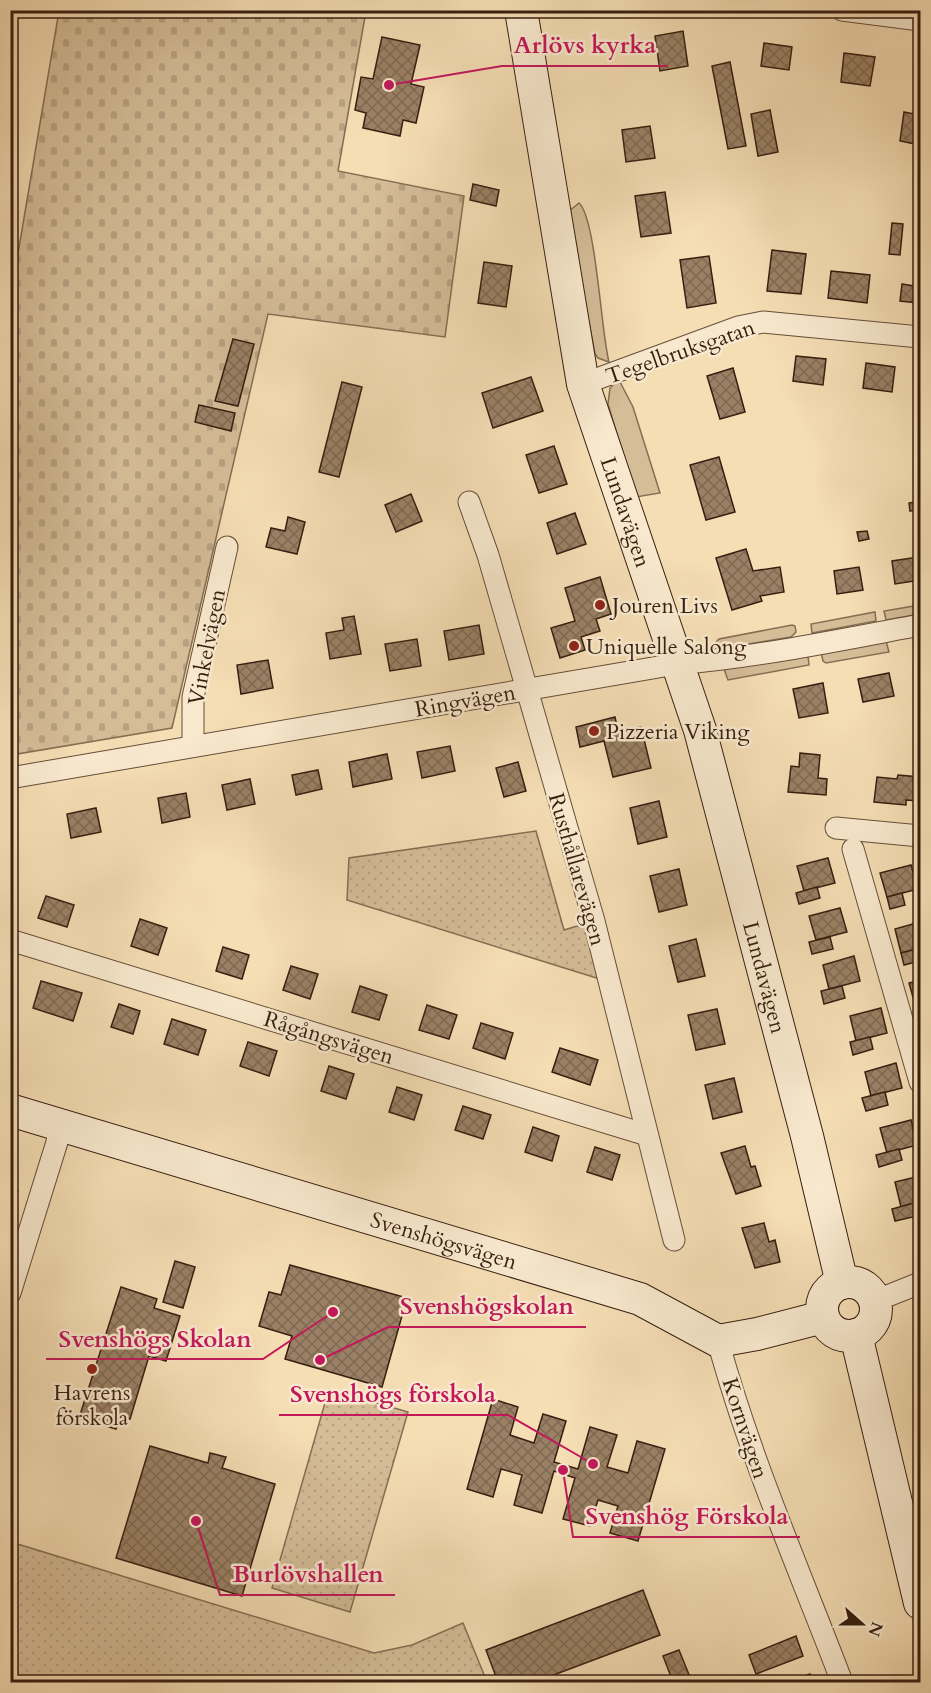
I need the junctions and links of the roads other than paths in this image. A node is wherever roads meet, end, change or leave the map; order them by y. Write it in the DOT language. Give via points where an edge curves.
graph roads {
  1 [pos="521,10"];
  2 [pos="842,10"];
  3 [pos="921,20"];
  4 [pos="921,337"];
  5 [pos="584,384"];
  6 [pos="469,502"];
  7 [pos="227,548"];
  8 [pos="921,625"];
  9 [pos="676,663"];
  10 [pos="525,689"];
  11 [pos="193,746"];
  12 [pos="10,778"];
  13 [pos="836,828"];
  14 [pos="921,836"];
  15 [pos="853,849"];
  16 [pos="10,940"];
  17 [pos="921,1082"];
  18 [pos="10,1110"];
  19 [pos="59,1125"];
  20 [pos="647,1135"];
  21 [pos="674,1240"];
  22 [pos="842,1283"];
  23 [pos="921,1283"];
  24 [pos="10,1293"];
  25 [pos="875,1301"];
  26 [pos="823,1317"];
  27 [pos="856,1335"];
  28 [pos="718,1341"];
  29 [pos="921,1603"];
  30 [pos="842,1683"];
  1 -- 5 [label="main road, Lundavägen"];
  2 -- 3 [label="street"];
  4 -- 5 [label="street, Tegelbruksgatan" via="764,322 738,327"];
  5 -- 9 [label="main road, Lundavägen"];
  6 -- 10 [label="street, Rusthållarevägen"];
  7 -- 11 [label="street, Vinkelvägen" via="193,697"];
  8 -- 9 [label="street, Ringvägen" via="714,661"];
  9 -- 10 [label="street, Ringvägen"];
  9 -- 22 [label="main road, Lundavägen" via="706,752"];
  10 -- 11 [label="street, Ringvägen"];
  10 -- 20 [label="street, Rusthållarevägen" via="594,921"];
  11 -- 12 [label="street, Ringvägen"];
  13 -- 14 [label="street"];
  15 -- 17 [label="street"];
  16 -- 20 [label="street, Rågångsvägen"];
  18 -- 19 [label="main road, Svenshögsvägen"];
  19 -- 24 [label="street"];
  19 -- 28 [label="main road, Svenshögsvägen" via="640,1299"];
  20 -- 21 [label="street, Rusthållarevägen"];
  22 -- 25 [label="main road" via="866,1288"];
  22 -- 26 [label="main road" via="826,1296"];
  23 -- 25 [label="street"];
  25 -- 27 [label="main road" via="870,1326"];
  26 -- 27 [label="main road" via="836,1332"];
  26 -- 28 [label="main road"];
  27 -- 29 [label="main road"];
  28 -- 30 [label="street, Kornvägen" via="760,1475"];
}
